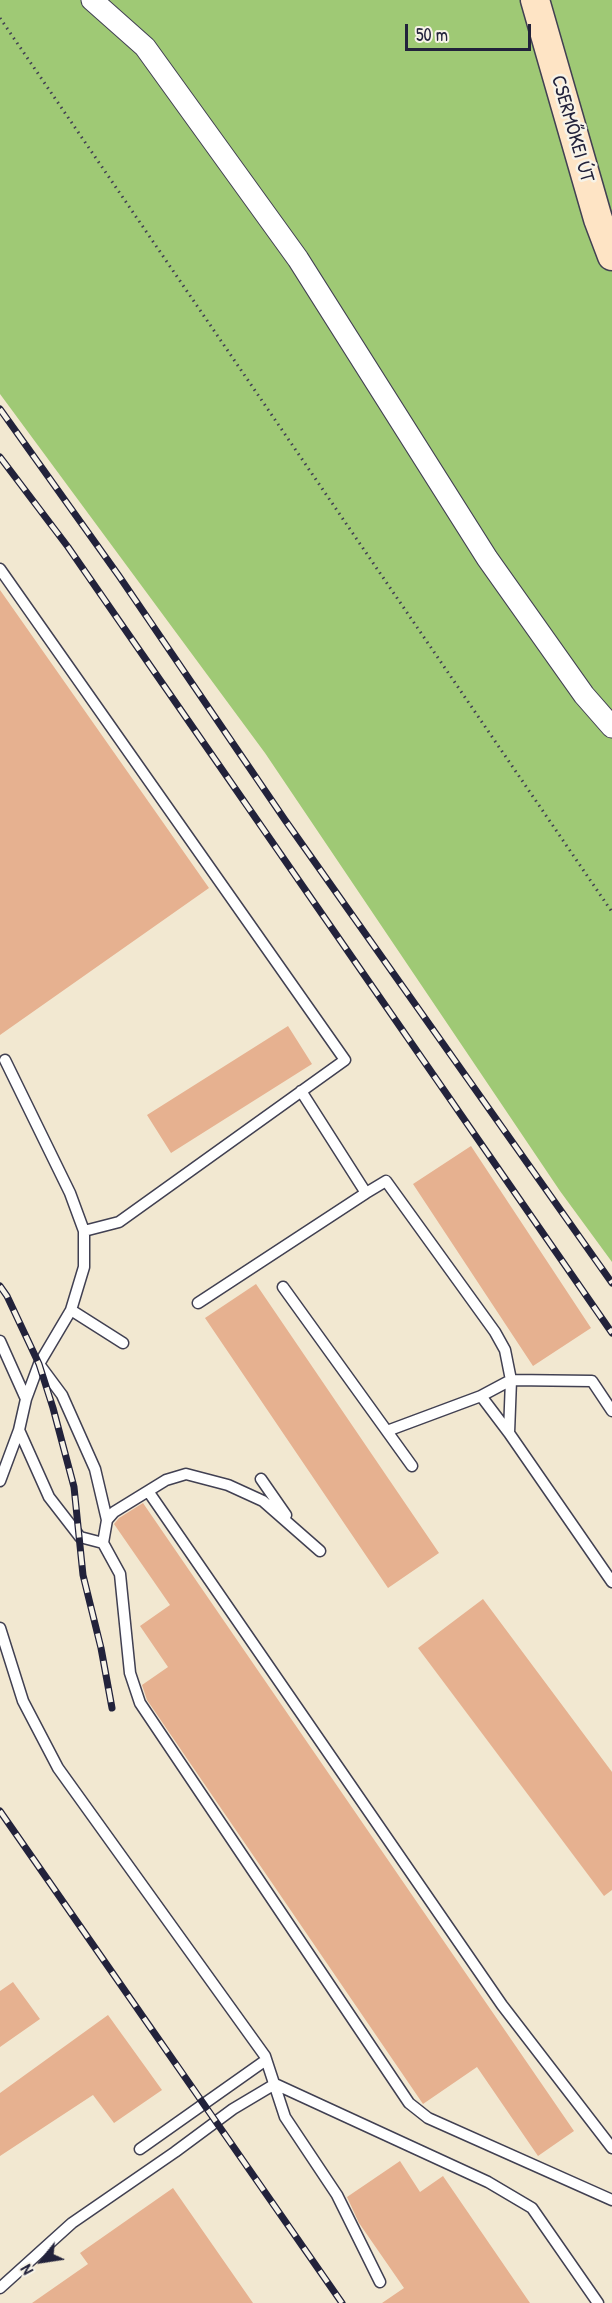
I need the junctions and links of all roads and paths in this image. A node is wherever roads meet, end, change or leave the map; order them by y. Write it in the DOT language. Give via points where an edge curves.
graph roads {
  1 [pos="92,0"];
  2 [pos="535,0"];
  3 [pos="0,18"];
  4 [pos="612,256"];
  5 [pos="0,569"];
  6 [pos="612,727"];
  7 [pos="612,912"];
  8 [pos="5,1060"];
  9 [pos="301,1091"];
  10 [pos="366,1193"];
  11 [pos="84,1231"];
  12 [pos="283,1287"];
  13 [pos="198,1303"];
  14 [pos="71,1310"];
  15 [pos="0,1341"];
  16 [pos="123,1343"];
  17 [pos="39,1364"];
  18 [pos="511,1380"];
  19 [pos="481,1396"];
  20 [pos="26,1399"];
  21 [pos="612,1411"];
  22 [pos="19,1430"];
  23 [pos="387,1431"];
  24 [pos="509,1433"];
  25 [pos="412,1466"];
  26 [pos="261,1479"];
  27 [pos="0,1481"];
  28 [pos="148,1491"];
  29 [pos="107,1520"];
  30 [pos="297,1530"];
  31 [pos="103,1543"];
  32 [pos="320,1551"];
  33 [pos="612,1582"];
  34 [pos="0,1628"];
  35 [pos="266,2060"];
  36 [pos="275,2084"];
  37 [pos="612,2148"];
  38 [pos="140,2150"];
  39 [pos="612,2200"];
  40 [pos="380,2282"];
  41 [pos="0,2288"];
  42 [pos="598,2303"];
  1 -- 6 [label="street" via="145,46 291,250 486,558 584,695"];
  2 -- 4 [label="main road, CSERMŐKEI ÚT"];
  3 -- 7 [label="path"];
  5 -- 9 [label="lane" via="345,1060"];
  8 -- 11 [label="lane" via="70,1193"];
  9 -- 10 [label="lane"];
  9 -- 11 [label="lane" via="118,1222"];
  10 -- 13 [label="lane"];
  10 -- 18 [label="lane" via="386,1181 495,1332 505,1350"];
  11 -- 14 [label="lane" via="84,1267"];
  12 -- 23 [label="lane"];
  14 -- 16 [label="lane"];
  14 -- 17 [label="lane"];
  15 -- 20 [label="lane"];
  17 -- 20 [label="lane"];
  17 -- 29 [label="lane" via="62,1395 95,1469"];
  18 -- 19 [label="lane"];
  18 -- 21 [label="lane" via="592,1381"];
  18 -- 24 [label="lane"];
  19 -- 23 [label="lane"];
  19 -- 24 [label="lane"];
  20 -- 22 [label="lane"];
  22 -- 27 [label="lane"];
  22 -- 31 [label="lane" via="49,1497 80,1538"];
  23 -- 25 [label="lane"];
  24 -- 33 [label="lane"];
  26 -- 30 [label="lane"];
  28 -- 29 [label="lane"];
  28 -- 30 [label="lane" via="186,1474 228,1485 263,1501"];
  28 -- 37 [label="lane" via="502,2005"];
  29 -- 31 [label="lane"];
  30 -- 32 [label="lane"];
  31 -- 39 [label="lane" via="120,1574 130,1673 140,1703 409,2103 428,2118"];
  34 -- 35 [label="lane" via="23,1701 58,1768"];
  35 -- 36 [label="lane"];
  35 -- 38 [label="lane"];
  36 -- 40 [label="lane" via="285,2117 337,2195"];
  36 -- 41 [label="lane" via="233,2109 72,2223"];
  36 -- 42 [label="lane" via="488,2182 532,2208"];
}
